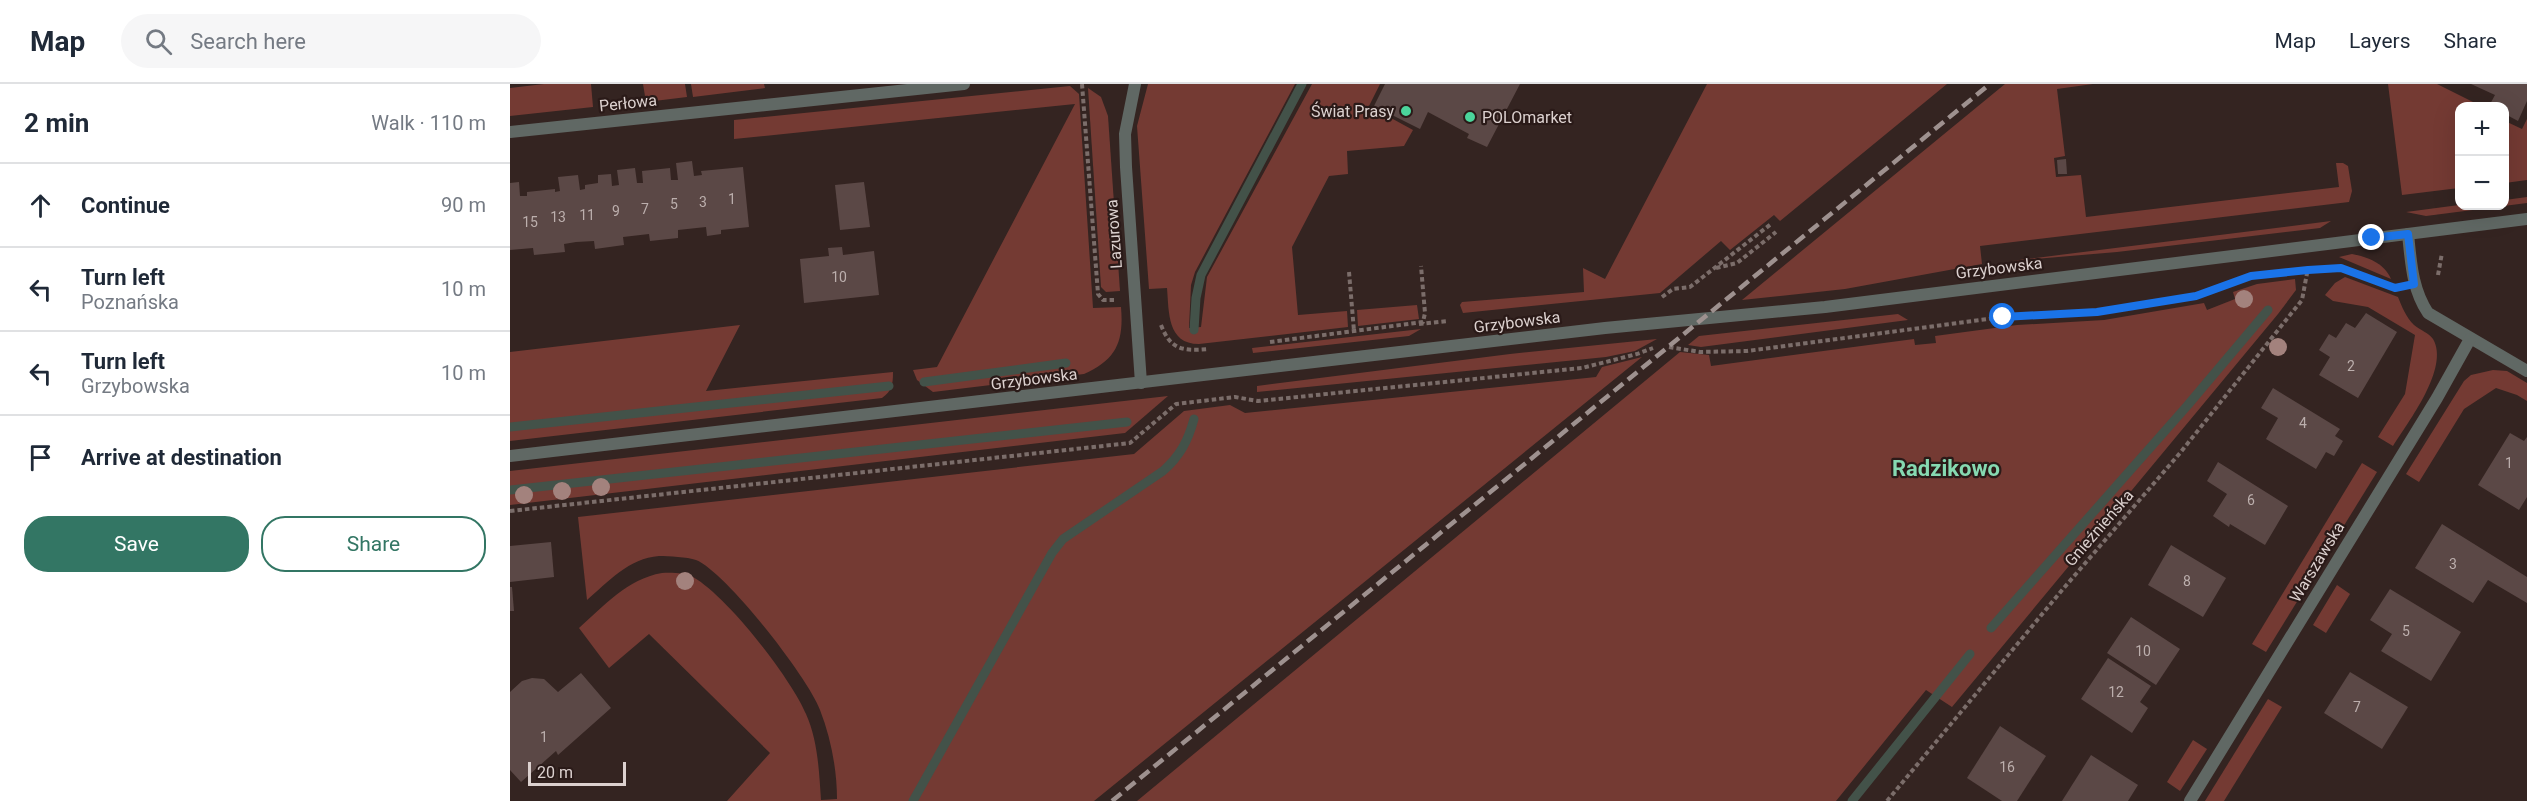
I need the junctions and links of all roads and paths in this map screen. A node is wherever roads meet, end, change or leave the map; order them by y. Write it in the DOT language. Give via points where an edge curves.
graph roads {
  1 [pos="964,84"];
  2 [pos="1082,84"];
  3 [pos="1135,84"];
  4 [pos="510,132"];
  5 [pos="2527,219"];
  6 [pos="1771,224"];
  7 [pos="1776,232"];
  8 [pos="2408,234"];
  9 [pos="2453,250"];
  10 [pos="2307,261"];
  11 [pos="1421,266"];
  12 [pos="2330,268"];
  13 [pos="1714,269"];
  14 [pos="2319,269"];
  15 [pos="2308,270"];
  16 [pos="2296,271"];
  17 [pos="1349,272"];
  18 [pos="2251,276"];
  19 [pos="2414,284"];
  20 [pos="1652,298"];
  21 [pos="1121,300"];
  22 [pos="1160,317"];
  23 [pos="1457,320"];
  24 [pos="1419,324"];
  25 [pos="1354,331"];
  26 [pos="2470,339"];
  27 [pos="1262,343"];
  28 [pos="1658,345"];
  29 [pos="1664,346"];
  30 [pos="1217,348"];
  31 [pos="2527,371"];
  32 [pos="1141,383"];
  33 [pos="510,456"];
  34 [pos="510,511"];
  35 [pos="1887,801"];
  36 [pos="2190,801"];
  1 -- 4 [label="street, Perłowa"];
  2 -- 21 [label="path" via="1098,294 1103,300"];
  3 -- 32 [label="street, Lazurowa" via="1125,134"];
  5 -- 8 [label="street, Grzybowska"];
  6 -- 13 [label="path"];
  7 -- 13 [label="path" via="1737,263"];
  8 -- 19 [label="street"];
  8 -- 32 [label="street, Grzybowska" via="1825,308 1594,329"];
  9 -- 19 [label="path" via="2442,251 2437,280"];
  10 -- 15 [label="path, Gnieźnieńska"];
  11 -- 24 [label="path" via="1425,313"];
  12 -- 19 [label="path" via="2341,268 2395,288"];
  13 -- 20 [label="path" via="1690,287"];
  14 -- 15 [label="path"];
  15 -- 16 [label="path"];
  15 -- 35 [label="path, Gnieźnieńska" via="2302,300 2180,453"];
  17 -- 25 [label="path"];
  18 -- 29 [label="path" via="2196,296 2097,312 2003,317 1747,351 1700,352"];
  19 -- 26 [label="street" via="2428,313"];
  22 -- 30 [label="path" via="1167,337 1176,346 1186,351"];
  23 -- 24 [label="path"];
  24 -- 25 [label="path"];
  25 -- 27 [label="path"];
  26 -- 31 [label="street"];
  26 -- 36 [label="street, Warszawska"];
  28 -- 34 [label="path" via="1582,368 1258,401 1235,397 1176,404 1130,443"];
  32 -- 33 [label="street, Grzybowska"];
}
